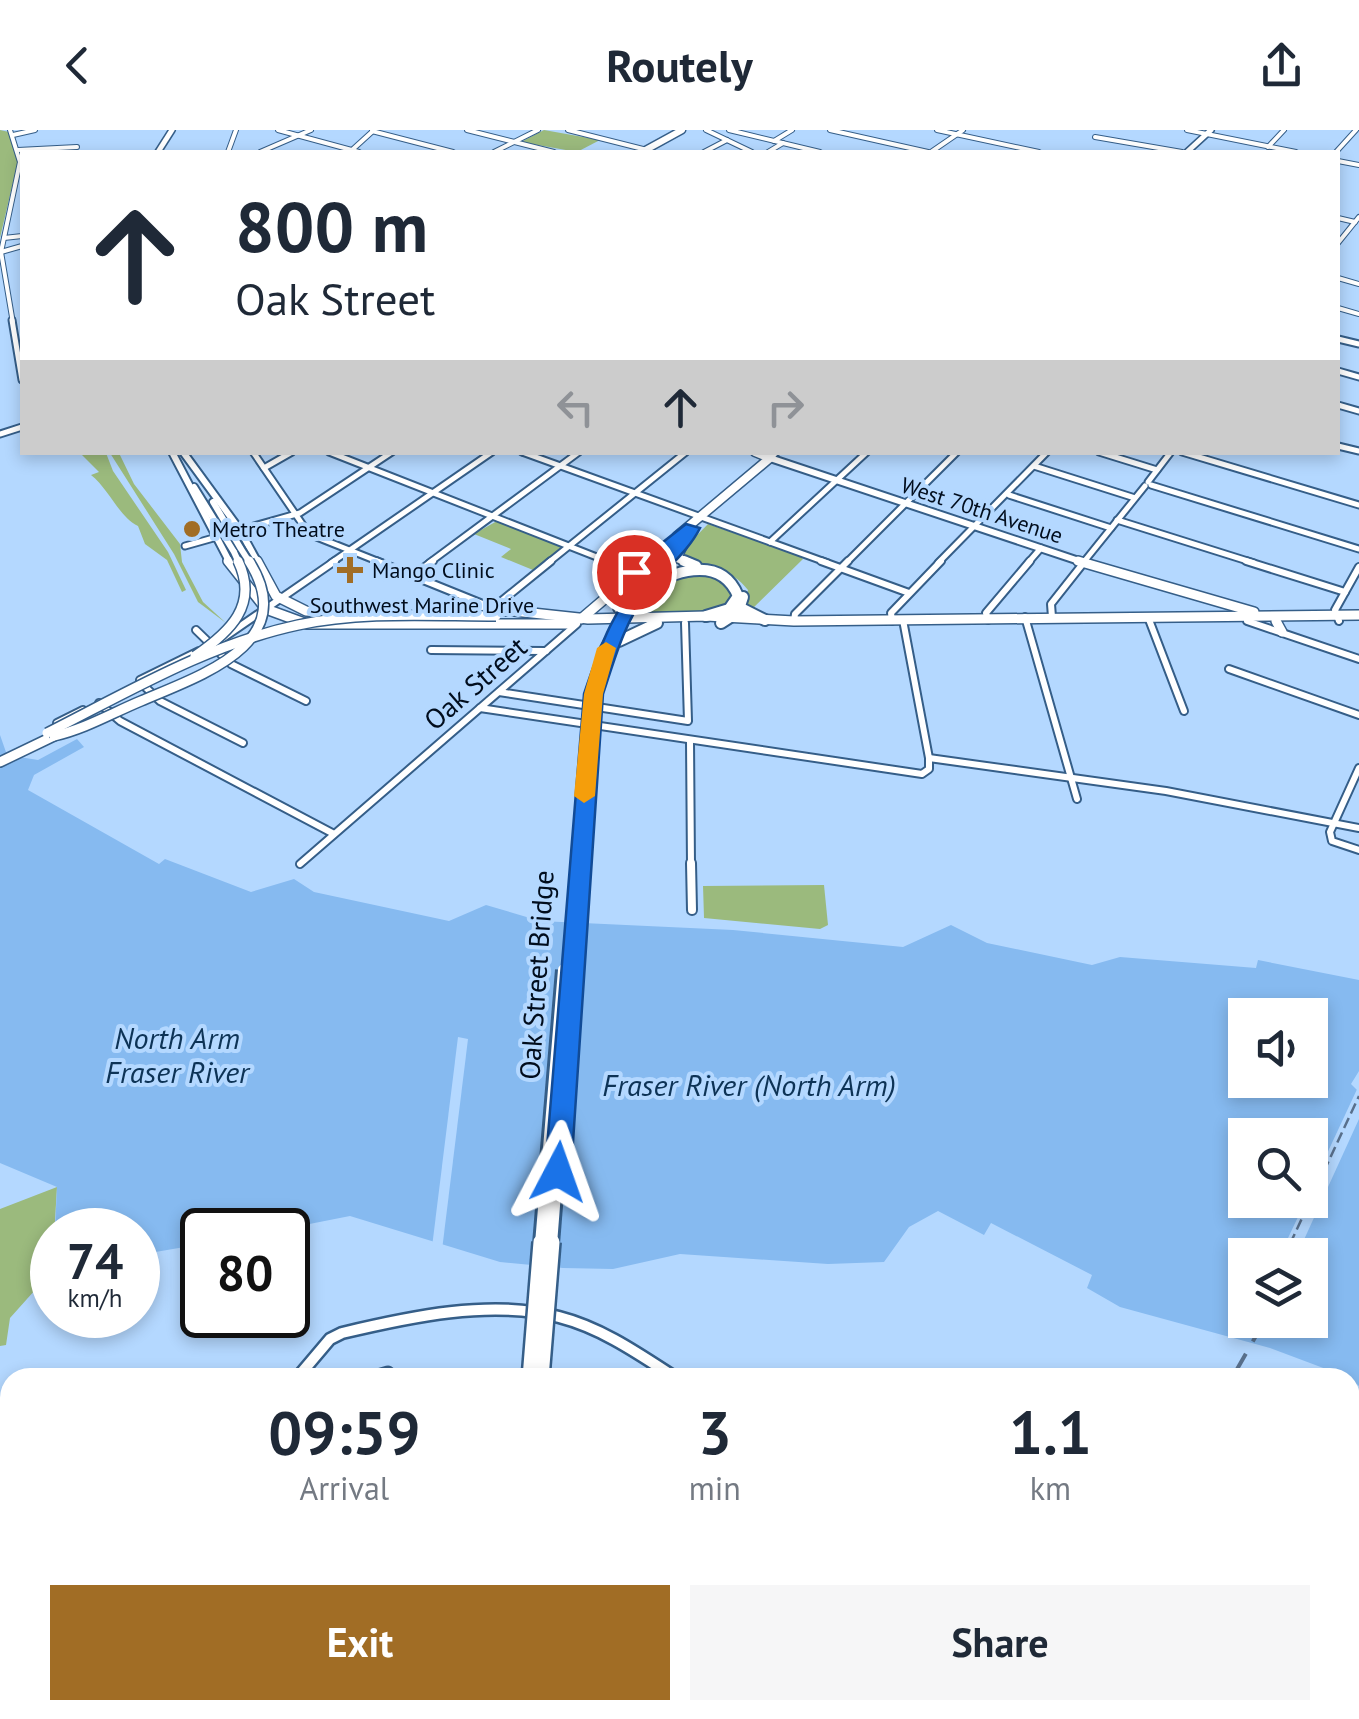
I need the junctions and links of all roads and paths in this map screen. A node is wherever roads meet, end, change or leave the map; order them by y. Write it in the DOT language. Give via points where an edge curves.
graph roads {
  1 [pos="34,130"];
  2 [pos="278,130"];
  3 [pos="312,130"];
  4 [pos="468,130"];
  5 [pos="538,130"];
  6 [pos="568,130"];
  7 [pos="664,130"];
  8 [pos="711,130"];
  9 [pos="729,130"];
  10 [pos="792,130"];
  11 [pos="830,130"];
  12 [pos="937,130"];
  13 [pos="963,130"];
  14 [pos="1187,130"];
  15 [pos="1284,130"];
  16 [pos="1356,130"];
  17 [pos="373,131"];
  18 [pos="679,132"];
  19 [pos="1208,132"];
  20 [pos="12,133"];
  21 [pos="957,134"];
  22 [pos="83,136"];
  23 [pos="298,136"];
  24 [pos="1095,137"];
  25 [pos="727,140"];
  26 [pos="774,141"];
  27 [pos="514,142"];
  28 [pos="783,143"];
  29 [pos="1268,147"];
  30 [pos="18,150"];
  31 [pos="265,150"];
  32 [pos="352,150"];
  33 [pos="444,150"];
  34 [pos="498,150"];
  35 [pos="546,150"];
  36 [pos="640,150"];
  37 [pos="646,150"];
  38 [pos="708,150"];
  39 [pos="748,150"];
  40 [pos="771,150"];
  41 [pos="812,150"];
  42 [pos="920,150"];
  43 [pos="932,150"];
  44 [pos="1029,150"];
  45 [pos="1173,150"];
  46 [pos="1187,150"];
  47 [pos="1285,150"];
  48 [pos="1338,150"];
  49 [pos="20,163"];
  50 [pos="19,182"];
  51 [pos="20,190"];
  52 [pos="14,191"];
  53 [pos="12,198"];
  54 [pos="20,198"];
  55 [pos="11,207"];
  56 [pos="20,207"];
  57 [pos="1358,221"];
  58 [pos="20,236"];
  59 [pos="4,238"];
  60 [pos="1340,241"];
  61 [pos="1,252"];
  62 [pos="19,333"];
  63 [pos="174,455"];
  64 [pos="185,455"];
  65 [pos="254,455"];
  66 [pos="287,455"];
  67 [pos="336,455"];
  68 [pos="388,455"];
  69 [pos="488,455"];
  70 [pos="530,455"];
  71 [pos="574,455"];
  72 [pos="682,455"];
  73 [pos="773,455"];
  74 [pos="864,455"];
  75 [pos="955,455"];
  76 [pos="1044,455"];
  77 [pos="1110,455"];
  78 [pos="1169,455"];
  79 [pos="1192,455"];
  80 [pos="560,466"];
  81 [pos="1034,466"];
  82 [pos="264,468"];
  83 [pos="369,468"];
  84 [pos="1158,470"];
  85 [pos="200,480"];
  86 [pos="837,480"];
  87 [pos="190,483"];
  88 [pos="1148,484"];
  89 [pos="434,493"];
  90 [pos="636,494"];
  91 [pos="1008,495"];
  92 [pos="1136,498"];
  93 [pos="906,503"];
  94 [pos="1359,504"];
  95 [pos="294,515"];
  96 [pos="492,516"];
  97 [pos="702,518"];
  98 [pos="1118,520"];
  99 [pos="976,526"];
  100 [pos="1111,528"];
  101 [pos="240,530"];
  102 [pos="216,538"];
  103 [pos="681,538"];
  104 [pos="770,542"];
  105 [pos="185,546"];
  106 [pos="570,546"];
  107 [pos="1041,548"];
  108 [pos="1359,549"];
  109 [pos="238,550"];
  110 [pos="351,551"];
  111 [pos="1084,562"];
  112 [pos="1359,567"];
  113 [pos="840,568"];
  114 [pos="263,570"];
  115 [pos="634,572"];
  116 [pos="411,576"];
  117 [pos="240,577"];
  118 [pos="638,589"];
  119 [pos="445,590"];
  120 [pos="1345,592"];
  121 [pos="910,593"];
  122 [pos="282,600"];
  123 [pos="1198,604"];
  124 [pos="269,608"];
  125 [pos="741,608"];
  126 [pos="306,611"];
  127 [pos="449,611"];
  128 [pos="496,614"];
  129 [pos="706,616"];
  130 [pos="1052,616"];
  131 [pos="1194,616"];
  132 [pos="1235,617"];
  133 [pos="1280,618"];
  134 [pos="1338,618"];
  135 [pos="1359,618"];
  136 [pos="1148,619"];
  137 [pos="542,620"];
  138 [pos="726,620"];
  139 [pos="765,620"];
  140 [pos="898,620"];
  141 [pos="988,620"];
  142 [pos="1026,620"];
  143 [pos="580,621"];
  144 [pos="794,621"];
  145 [pos="1247,621"];
  146 [pos="657,623"];
  147 [pos="685,623"];
  148 [pos="196,630"];
  149 [pos="1282,632"];
  150 [pos="210,645"];
  151 [pos="431,650"];
  152 [pos="546,651"];
  153 [pos="1359,659"];
  154 [pos="1229,669"];
  155 [pos="139,681"];
  156 [pos="499,692"];
  157 [pos="113,700"];
  158 [pos="306,700"];
  159 [pos="98,702"];
  160 [pos="480,708"];
  161 [pos="1184,711"];
  162 [pos="1359,716"];
  163 [pos="57,723"];
  164 [pos="462,723"];
  165 [pos="474,728"];
  166 [pos="54,736"];
  167 [pos="589,740"];
  168 [pos="690,741"];
  169 [pos="243,743"];
  170 [pos="929,758"];
  171 [pos="0,759"];
  172 [pos="1359,768"];
  173 [pos="1072,778"];
  174 [pos="1076,799"];
  175 [pos="1332,822"];
  176 [pos="1359,828"];
  177 [pos="334,834"];
  178 [pos="1359,850"];
  179 [pos="300,864"];
  180 [pos="692,910"];
  181 [pos="305,1368"];
  182 [pos="531,1368"];
  183 [pos="542,1368"];
  184 [pos="661,1368"];
  1 -- 20 [label="street"];
  2 -- 23 [label="street"];
  3 -- 23 [label="street"];
  4 -- 27 [label="street"];
  5 -- 27 [label="street"];
  6 -- 36 [label="street"];
  7 -- 18 [label="street"];
  8 -- 25 [label="street"];
  9 -- 26 [label="street"];
  10 -- 26 [label="street"];
  11 -- 42 [label="street"];
  12 -- 21 [label="street"];
  13 -- 21 [label="street"];
  14 -- 19 [label="street"];
  15 -- 29 [label="street"];
  16 -- 48 [label="street"];
  17 -- 32 [label="street"];
  17 -- 33 [label="street"];
  18 -- 37 [label="highway"];
  19 -- 29 [label="street"];
  19 -- 46 [label="main road"];
  20 -- 30 [label="street"];
  21 -- 43 [label="street"];
  21 -- 44 [label="street"];
  22 -- 30 [label="street" via="77,147"];
  23 -- 31 [label="street"];
  23 -- 32 [label="street"];
  24 -- 45 [label="street"];
  25 -- 38 [label="street"];
  25 -- 39 [label="street"];
  26 -- 28 [label="street"];
  27 -- 34 [label="street"];
  27 -- 35 [label="street"];
  28 -- 40 [label="street"];
  28 -- 41 [label="street"];
  29 -- 47 [label="street"];
  30 -- 49 [label="street"];
  50 -- 52 [label="street"];
  51 -- 52 [label="street"];
  52 -- 53 [label="street"];
  53 -- 54 [label="street"];
  53 -- 55 [label="street"];
  55 -- 56 [label="street"];
  55 -- 59 [label="street"];
  57 -- 60 [label="street"];
  58 -- 59 [label="street"];
  59 -- 61 [label="street"];
  61 -- 62 [label="street"];
  63 -- 87 [label="main road"];
  64 -- 85 [label="main road, Southwest Marine Drive"];
  65 -- 82 [label="street"];
  66 -- 82 [label="street"];
  67 -- 83 [label="street"];
  68 -- 83 [label="street"];
  69 -- 89 [label="street"];
  70 -- 80 [label="street"];
  71 -- 80 [label="street"];
  72 -- 90 [label="street"];
  73 -- 86 [label="main road, West 70th Avenue"];
  73 -- 97 [label="highway, Oak Street"];
  74 -- 86 [label="street"];
  75 -- 93 [label="street"];
  76 -- 81 [label="street"];
  77 -- 84 [label="street"];
  78 -- 84 [label="street"];
  79 -- 94 [label="street"];
  80 -- 90 [label="street"];
  80 -- 96 [label="street"];
  81 -- 91 [label="street"];
  81 -- 92 [label="street"];
  82 -- 95 [label="street"];
  83 -- 89 [label="street"];
  83 -- 95 [label="street"];
  84 -- 88 [label="street"];
  85 -- 101 [label="main road, Southwest Marine Drive"];
  85 -- 109 [label="main road"];
  86 -- 93 [label="main road, West 70th Avenue"];
  86 -- 104 [label="street"];
  87 -- 102 [label="main road"];
  87 -- 109 [label="main road"];
  88 -- 92 [label="street"];
  88 -- 108 [label="street"];
  89 -- 96 [label="street"];
  89 -- 110 [label="street"];
  90 -- 97 [label="street"];
  90 -- 106 [label="street"];
  91 -- 99 [label="street"];
  91 -- 100 [label="street"];
  92 -- 98 [label="street"];
  93 -- 99 [label="main road, West 70th Avenue"];
  93 -- 113 [label="street"];
  95 -- 101 [label="street"];
  95 -- 110 [label="street" via="309,534"];
  96 -- 106 [label="street"];
  96 -- 116 [label="street"];
  97 -- 103 [label="highway, Oak Street"];
  97 -- 104 [label="street"];
  98 -- 100 [label="street"];
  98 -- 120 [label="street"];
  99 -- 107 [label="main road, West 70th Avenue"];
  99 -- 121 [label="street"];
  100 -- 111 [label="street"];
  101 -- 114 [label="main road, Southwest Marine Drive"];
  102 -- 105 [label="street"];
  102 -- 117 [label="main road"];
  103 -- 115 [label="main road, Oak Street"];
  103 -- 118 [label="highway, Oak Street"];
  103 -- 125 [label="highway" via="678,560 734,577 744,592"];
  104 -- 113 [label="street"];
  106 -- 115 [label="street"];
  106 -- 128 [label="street"];
  107 -- 111 [label="main road, West 70th Avenue"];
  107 -- 141 [label="street" via="986,613"];
  109 -- 157 [label="main road, bridge" via="248,589 231,627 193,657"];
  109 -- 166 [label="main road, bridge" via="261,582 266,602 261,623 244,645 194,678"];
  110 -- 116 [label="street"];
  110 -- 122 [label="street"];
  111 -- 123 [label="main road, West 70th Avenue"];
  111 -- 130 [label="street" via="1051,604"];
  111 -- 133 [label="main road, West 70th Avenue"];
  112 -- 120 [label="street"];
  113 -- 121 [label="street"];
  113 -- 144 [label="street"];
  114 -- 117 [label="street"];
  114 -- 122 [label="main road, Southwest Marine Drive"];
  115 -- 143 [label="main road, Oak Street"];
  116 -- 119 [label="street"];
  117 -- 124 [label="main road"];
  118 -- 129 [label="highway" via="679,572 718,574 738,596 729,609"];
  118 -- 167 [label="highway, Oak Street Bridge, bridge" via="604,652"];
  118 -- 182 [label="highway, Oak Street Bridge, bridge" via="603,640 586,693"];
  119 -- 127 [label="street" via="459,602"];
  119 -- 128 [label="street"];
  120 -- 134 [label="street" via="1334,610"];
  121 -- 140 [label="street" via="891,613"];
  122 -- 124 [label="street"];
  122 -- 126 [label="main road, Southwest Marine Drive"];
  123 -- 131 [label="main road"];
  123 -- 132 [label="main road, West 70th Avenue"];
  124 -- 126 [label="main road"];
  124 -- 137 [label="main road, Southwest Marine Drive" via="324,626"];
  124 -- 150 [label="street"];
  125 -- 138 [label="highway"];
  125 -- 139 [label="highway"];
  126 -- 127 [label="main road, Southwest Marine Drive"];
  127 -- 128 [label="main road, Southwest Marine Drive"];
  128 -- 137 [label="main road"];
  128 -- 157 [label="main road, bridge" via="296,626 228,646"];
  128 -- 166 [label="main road, bridge" via="343,623 272,636"];
  129 -- 138 [label="main road, Southwest Marine Drive"];
  129 -- 143 [label="main road, Southwest Marine Drive"];
  130 -- 136 [label="main road, Southwest Marine Drive"];
  130 -- 142 [label="main road, Southwest Marine Drive"];
  131 -- 132 [label="main road, Southwest Marine Drive"];
  131 -- 136 [label="main road, Southwest Marine Drive"];
  132 -- 133 [label="main road, Southwest Marine Drive"];
  132 -- 145 [label="main road, West 70th Avenue"];
  133 -- 134 [label="main road, Southwest Marine Drive"];
  133 -- 145 [label="main road, Southwest Marine Drive"];
  133 -- 149 [label="main road"];
  134 -- 135 [label="main road, Southwest Marine Drive"];
  136 -- 142 [label="main road, Southwest Marine Drive"];
  136 -- 145 [label="main road, Southwest Marine Drive"];
  136 -- 161 [label="street"];
  137 -- 143 [label="main road, Southwest Marine Drive"];
  138 -- 139 [label="main road, Southwest Marine Drive"];
  138 -- 147 [label="main road, Southwest Marine Drive"];
  139 -- 144 [label="main road, Southwest Marine Drive"];
  140 -- 141 [label="main road, Southwest Marine Drive"];
  140 -- 144 [label="main road, Southwest Marine Drive"];
  140 -- 170 [label="street"];
  141 -- 142 [label="main road, Southwest Marine Drive"];
  142 -- 173 [label="street"];
  143 -- 146 [label="main road, Southwest Marine Drive"];
  143 -- 152 [label="street, Oak Street"];
  145 -- 149 [label="street, West 70th Avenue"];
  146 -- 147 [label="main road, Southwest Marine Drive"];
  146 -- 167 [label="highway, bridge" via="619,641"];
  147 -- 156 [label="street" via="688,721"];
  148 -- 150 [label="street"];
  149 -- 153 [label="street, West 70th Avenue"];
  150 -- 155 [label="street"];
  150 -- 158 [label="street" via="231,664"];
  151 -- 152 [label="street"];
  152 -- 156 [label="street, Oak Street"];
  154 -- 162 [label="street"];
  155 -- 159 [label="street"];
  155 -- 169 [label="street" via="160,700"];
  156 -- 160 [label="street, Oak Street"];
  157 -- 171 [label="main road, bridge"];
  159 -- 163 [label="street"];
  159 -- 177 [label="street" via="120,721"];
  160 -- 164 [label="street, Oak Street"];
  160 -- 168 [label="street"];
  164 -- 165 [label="street"];
  164 -- 177 [label="street, Oak Street"];
  166 -- 171 [label="main road"];
  167 -- 183 [label="highway, Oak Street Bridge, bridge"];
  168 -- 170 [label="street" via="922,774"];
  168 -- 180 [label="street"];
  170 -- 173 [label="street"];
  172 -- 175 [label="street"];
  173 -- 174 [label="street"];
  173 -- 175 [label="street"];
  175 -- 176 [label="street"];
  175 -- 178 [label="street" via="1332,841"];
  177 -- 179 [label="street, Oak Street"];
  181 -- 184 [label="street" via="330,1339 347,1331 485,1308 558,1317 612,1336"];
}
